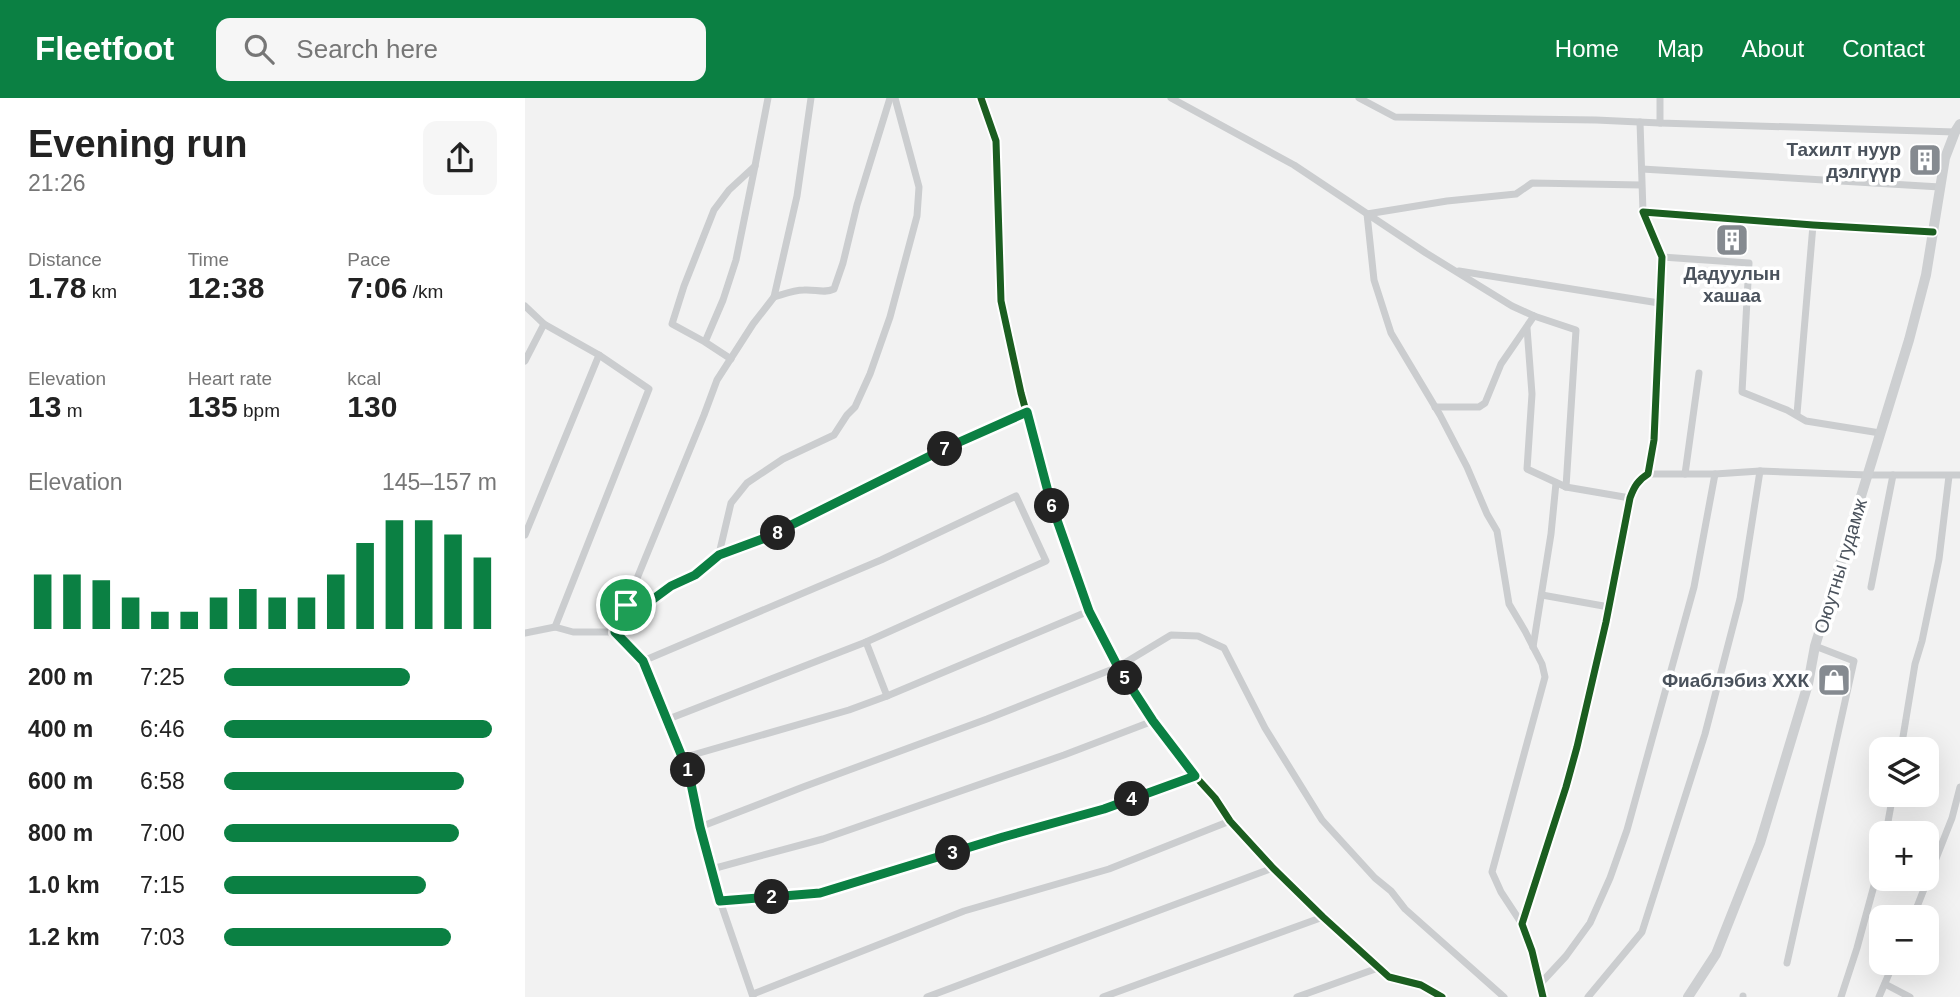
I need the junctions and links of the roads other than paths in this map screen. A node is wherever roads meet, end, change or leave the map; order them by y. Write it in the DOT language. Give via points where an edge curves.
graph roads {
  1 [pos="768,98"];
  2 [pos="811,98"];
  3 [pos="893,98"];
  4 [pos="981,98"];
  5 [pos="1171,98"];
  6 [pos="1359,98"];
  7 [pos="1660,98"];
  8 [pos="1640,122"];
  9 [pos="1660,123"];
  10 [pos="1957,128"];
  11 [pos="755,166"];
  12 [pos="1642,169"];
  13 [pos="1641,185"];
  14 [pos="1940,187"];
  15 [pos="1643,212"];
  16 [pos="1367,214"];
  17 [pos="1813,225"];
  18 [pos="1933,232"];
  19 [pos="1662,257"];
  20 [pos="1454,270"];
  21 [pos="774,297"];
  22 [pos="1659,303"];
  23 [pos="525,306"];
  24 [pos="1534,316"];
  25 [pos="544,324"];
  26 [pos="1527,328"];
  27 [pos="705,342"];
  28 [pos="599,355"];
  29 [pos="731,359"];
  30 [pos="525,361"];
  31 [pos="1699,373"];
  32 [pos="1435,407"];
  33 [pos="1027,412"];
  34 [pos="1797,414"];
  35 [pos="1880,433"];
  36 [pos="1760,471"];
  37 [pos="1648,474"];
  38 [pos="1685,474"];
  39 [pos="1714,474"];
  40 [pos="1867,475"];
  41 [pos="1893,475"];
  42 [pos="1960,475"];
  43 [pos="1949,476"];
  44 [pos="1556,483"];
  45 [pos="1566,488"];
  46 [pos="1630,498"];
  47 [pos="525,535"];
  48 [pos="719,555"];
  49 [pos="1871,587"];
  50 [pos="1542,596"];
  51 [pos="626,605"];
  52 [pos="1609,607"];
  53 [pos="1089,611"];
  54 [pos="555,627"];
  55 [pos="615,632"];
  56 [pos="525,633"];
  57 [pos="866,642"];
  58 [pos="1815,646"];
  59 [pos="1533,648"];
  60 [pos="643,661"];
  61 [pos="1118,667"];
  62 [pos="887,696"];
  63 [pos="666,720"];
  64 [pos="1153,721"];
  65 [pos="1903,737"];
  66 [pos="683,758"];
  67 [pos="1195,776"];
  68 [pos="1960,788"];
  69 [pos="1230,821"];
  70 [pos="700,827"];
  71 [pos="1273,868"];
  72 [pos="712,869"];
  73 [pos="1873,891"];
  74 [pos="720,901"];
  75 [pos="1918,905"];
  76 [pos="1323,917"];
  77 [pos="1523,924"];
  78 [pos="1787,963"];
  79 [pos="1378,968"];
  80 [pos="1889,975"];
  81 [pos="1541,983"];
  82 [pos="1885,984"];
  83 [pos="753,995"];
  84 [pos="926,997"];
  85 [pos="1103,997"];
  86 [pos="1297,997"];
  87 [pos="1442,997"];
  88 [pos="1504,997"];
  89 [pos="1543,997"];
  90 [pos="1588,997"];
  91 [pos="1688,997"];
  92 [pos="1841,997"];
  93 [pos="1879,997"];
  94 [pos="1910,997"];
  1 -- 11 [label="street"];
  2 -- 21 [label="street" via="797,196"];
  3 -- 21 [label="street" via="834,289 807,289"];
  3 -- 48 [label="street" via="919,187 917,216 870,374 855,407 834,435 783,459 747,483 731,503"];
  4 -- 33 [label="street" via="996,141 1001,301"];
  5 -- 16 [label="street" via="1294,165"];
  6 -- 8 [label="street" via="1395,117"];
  7 -- 9 [label="street"];
  8 -- 9 [label="street"];
  8 -- 12 [label="street"];
  9 -- 10 [label="street"];
  10 -- 14 [label="street, Оюутны гудамж"];
  11 -- 27 [label="street" via="736,260"];
  11 -- 27 [label="street" via="714,210 672,324"];
  12 -- 13 [label="street"];
  12 -- 14 [label="street"];
  13 -- 15 [label="street"];
  13 -- 16 [label="street" via="1532,183 1516,194"];
  14 -- 18 [label="street, Оюутны гудамж"];
  15 -- 17 [label="street"];
  15 -- 19 [label="street"];
  16 -- 20 [label="street"];
  16 -- 32 [label="street" via="1374,280 1391,333"];
  17 -- 18 [label="street"];
  17 -- 34 [label="street"];
  18 -- 35 [label="street, Оюутны гудамж" via="1923,288"];
  19 -- 22 [label="street"];
  19 -- 34 [label="street" via="1749,263 1742,391"];
  20 -- 22 [label="street"];
  20 -- 24 [label="street"];
  21 -- 29 [label="street"];
  22 -- 37 [label="street" via="1654,440"];
  23 -- 25 [label="street"];
  24 -- 26 [label="street"];
  24 -- 45 [label="street" via="1576,330"];
  25 -- 28 [label="street"];
  25 -- 30 [label="street"];
  26 -- 32 [label="street" via="1501,364 1485,403 1479,407"];
  26 -- 44 [label="street" via="1532,394 1527,469"];
  27 -- 29 [label="street"];
  28 -- 47 [label="street"];
  28 -- 54 [label="street" via="649,389"];
  29 -- 51 [label="street" via="717,380"];
  31 -- 38 [label="street"];
  32 -- 59 [label="street" via="1497,531 1509,604"];
  33 -- 48 [label="street" via="765,538"];
  33 -- 53 [label="street" via="1051,503"];
  34 -- 35 [label="street" via="1807,421"];
  35 -- 40 [label="street, Оюутны гудамж"];
  36 -- 39 [label="street"];
  36 -- 40 [label="street"];
  36 -- 90 [label="street" via="1741,599 1705,734 1642,932"];
  37 -- 38 [label="street"];
  37 -- 46 [label="street"];
  38 -- 39 [label="street"];
  39 -- 81 [label="street" via="1694,587 1627,830 1590,923"];
  40 -- 41 [label="street"];
  40 -- 58 [label="street, Оюутны гудамж"];
  41 -- 43 [label="street"];
  41 -- 49 [label="street"];
  42 -- 43 [label="street"];
  43 -- 65 [label="street" via="1938,559"];
  44 -- 45 [label="street"];
  44 -- 50 [label="street"];
  45 -- 46 [label="street"];
  46 -- 52 [label="street"];
  48 -- 51 [label="street" via="652,600"];
  50 -- 52 [label="street"];
  50 -- 59 [label="street"];
  51 -- 55 [label="street"];
  52 -- 77 [label="street" via="1566,787"];
  53 -- 61 [label="street"];
  53 -- 62 [label="street"];
  54 -- 55 [label="street"];
  54 -- 56 [label="street"];
  55 -- 60 [label="street"];
  57 -- 60 [label="street" via="1046,561 1016,496 881,560"];
  57 -- 62 [label="street"];
  57 -- 63 [label="street"];
  58 -- 78 [label="street" via="1854,661"];
  58 -- 91 [label="street, Оюутны гудамж" via="1760,844 1716,954"];
  59 -- 77 [label="street" via="1545,677 1492,872"];
  60 -- 63 [label="street"];
  61 -- 64 [label="street"];
  61 -- 70 [label="street"];
  61 -- 88 [label="street" via="1171,635 1198,636 1224,648 1265,728 1322,820 1405,909"];
  62 -- 66 [label="street"];
  63 -- 66 [label="street"];
  64 -- 67 [label="street"];
  64 -- 72 [label="street" via="823,839"];
  66 -- 70 [label="street"];
  67 -- 69 [label="street"];
  67 -- 74 [label="street" via="1104,809 820,893"];
  68 -- 75 [label="street"];
  69 -- 71 [label="street"];
  69 -- 83 [label="street" via="1109,869 964,912"];
  70 -- 72 [label="street"];
  71 -- 76 [label="street"];
  71 -- 84 [label="street"];
  72 -- 74 [label="street"];
  73 -- 92 [label="street"];
  74 -- 83 [label="street"];
  76 -- 79 [label="street"];
  76 -- 85 [label="street"];
  77 -- 81 [label="street"];
  79 -- 86 [label="street"];
  79 -- 87 [label="street" via="1389,977 1421,985"];
  80 -- 82 [label="street"];
  81 -- 89 [label="street"];
  82 -- 93 [label="street"];
  82 -- 94 [label="street"];
}
